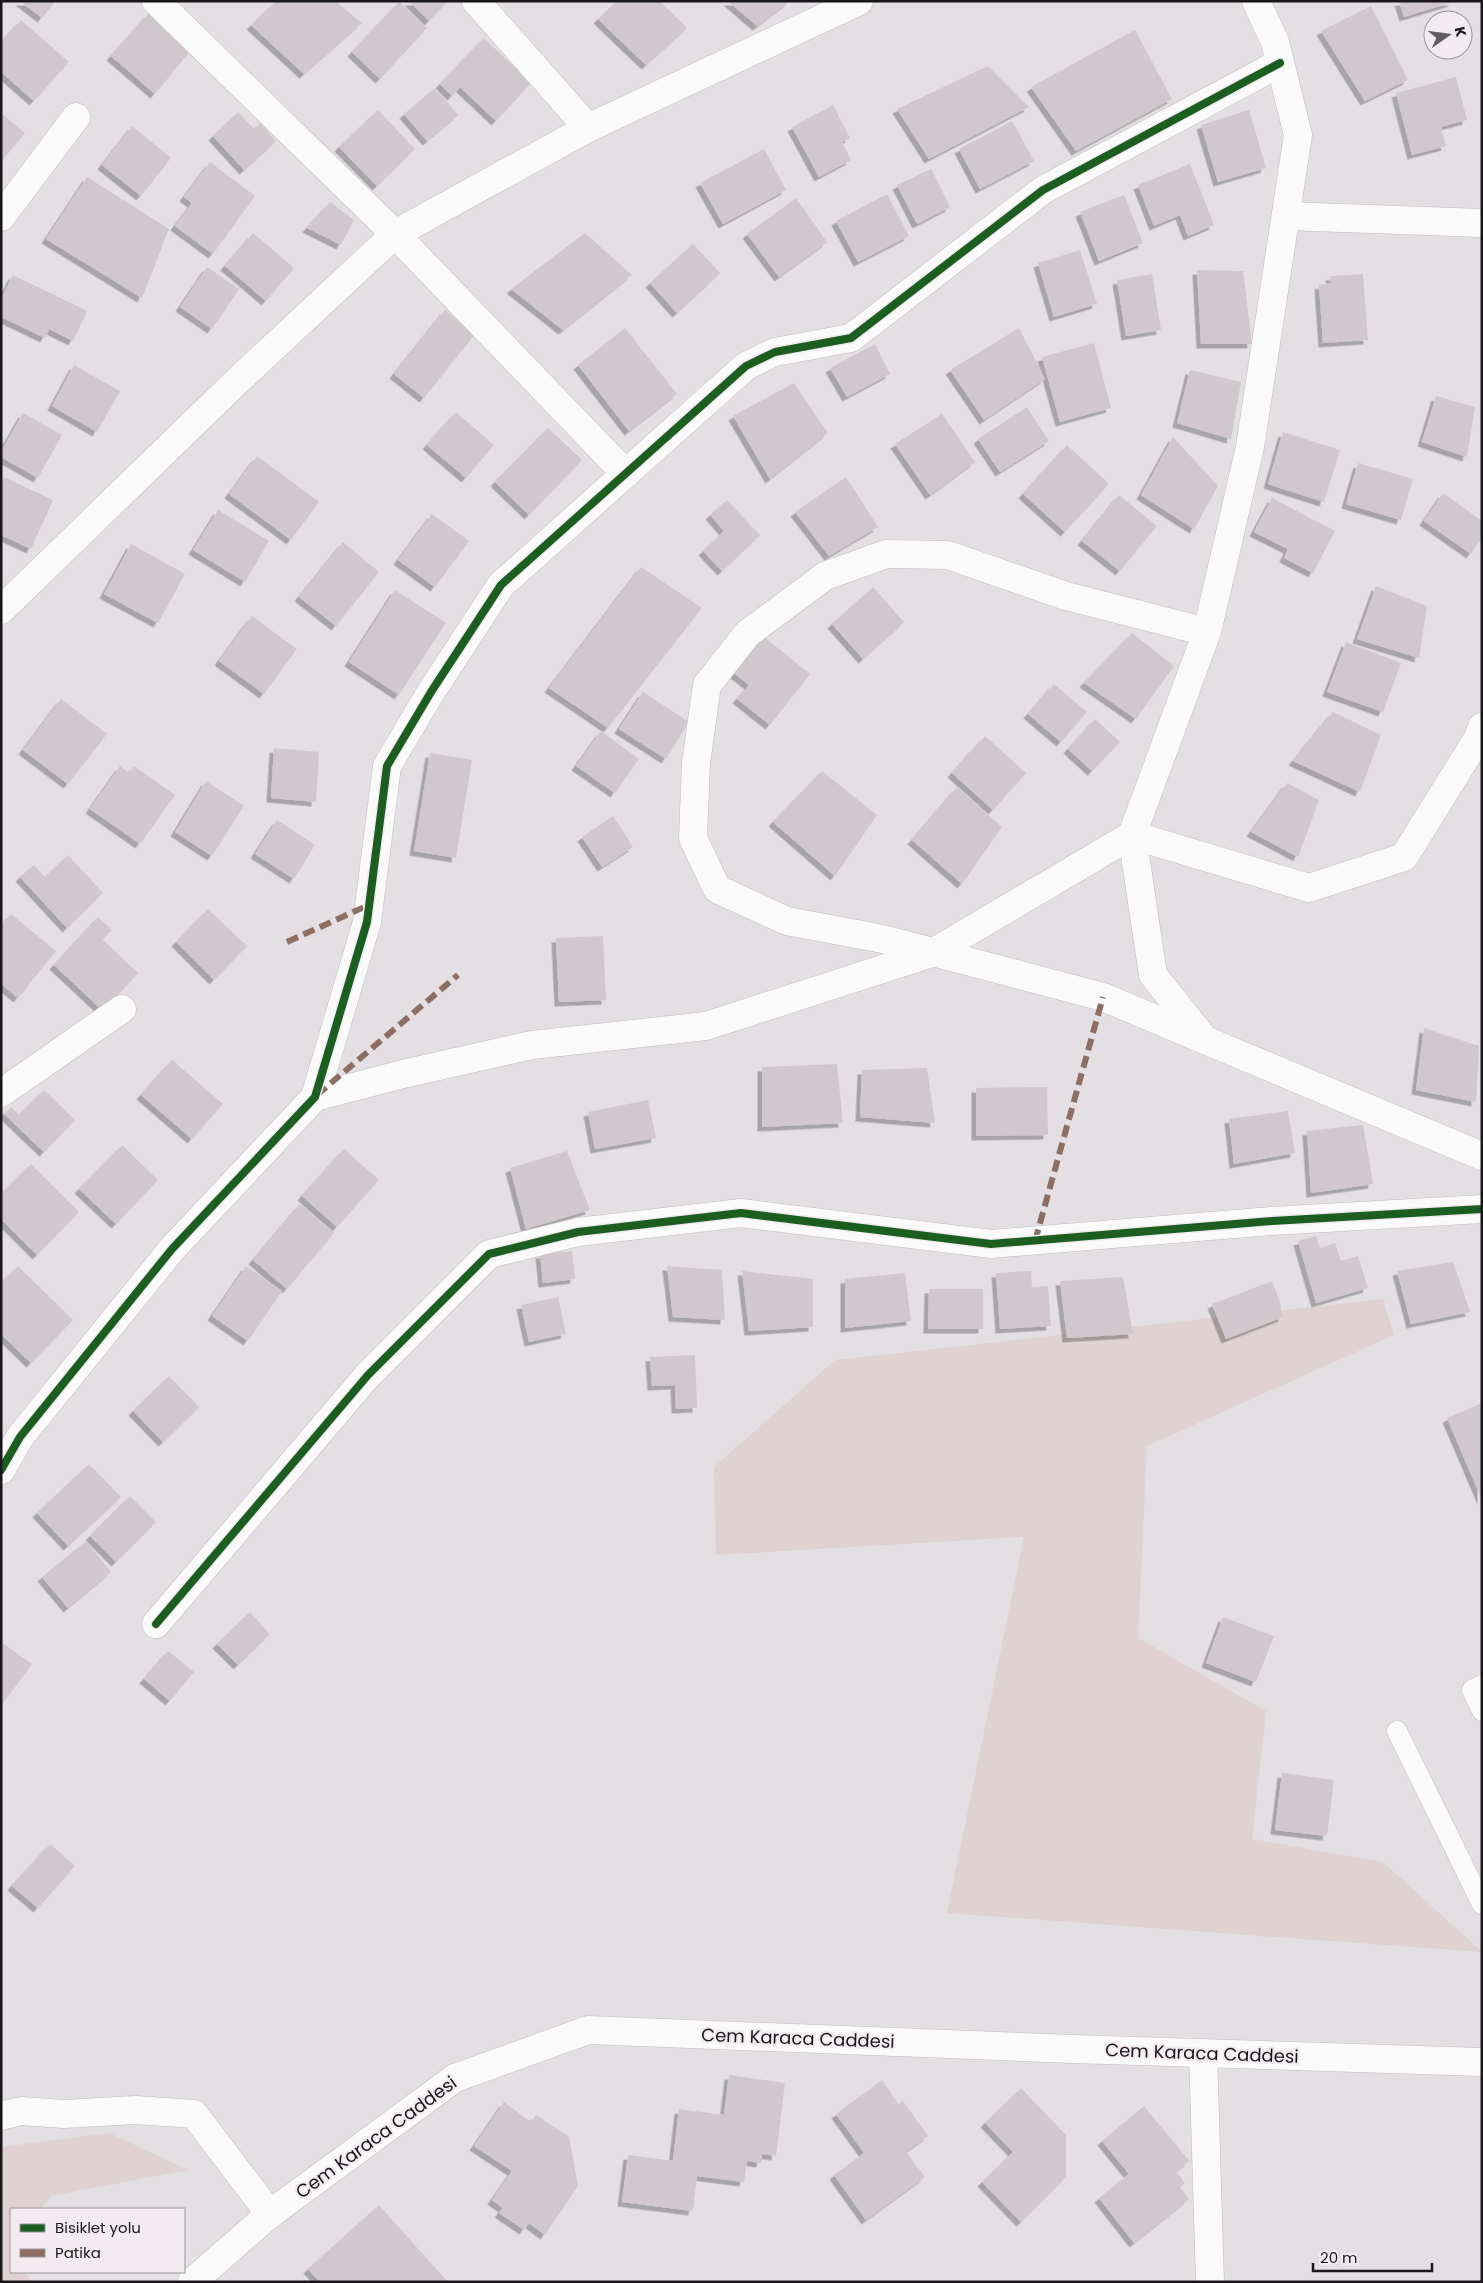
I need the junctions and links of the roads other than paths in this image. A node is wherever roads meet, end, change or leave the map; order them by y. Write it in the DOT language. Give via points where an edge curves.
graph roads {
  1 [pos="156,1"];
  2 [pos="476,1"];
  3 [pos="859,1"];
  4 [pos="1256,1"];
  5 [pos="1280,63"];
  6 [pos="76,117"];
  7 [pos="588,128"];
  8 [pos="1286,216"];
  9 [pos="1,217"];
  10 [pos="1482,223"];
  11 [pos="395,234"];
  12 [pos="626,474"];
  13 [pos="1,610"];
  14 [pos="1207,632"];
  15 [pos="1482,727"];
  16 [pos="1132,834"];
  17 [pos="932,953"];
  18 [pos="122,1009"];
  19 [pos="1205,1040"];
  20 [pos="1,1093"];
  21 [pos="315,1097"];
  22 [pos="1482,1156"];
  23 [pos="1482,1209"];
  24 [pos="1,1470"];
  25 [pos="156,1624"];
  26 [pos="1482,1685"];
  27 [pos="1482,1711"];
  28 [pos="1397,1731"];
  29 [pos="1482,1904"];
  30 [pos="1203,2053"];
  31 [pos="1482,2062"];
  32 [pos="1,2116"];
  33 [pos="270,2214"];
  34 [pos="192,2282"];
  35 [pos="1210,2282"];
  1 -- 11 [label="street"];
  2 -- 7 [label="street"];
  3 -- 7 [label="street"];
  4 -- 5 [label="street" via="1275,42"];
  5 -- 8 [label="street" via="1298,135"];
  5 -- 12 [label="street" via="1043,190 851,338 775,352 746,366"];
  6 -- 9 [label="street"];
  7 -- 11 [label="street"];
  8 -- 10 [label="street"];
  8 -- 14 [label="street" via="1250,447"];
  11 -- 12 [label="street"];
  11 -- 13 [label="street" via="234,384"];
  12 -- 21 [label="street" via="501,585 387,766 367,922"];
  14 -- 16 [label="street"];
  14 -- 17 [label="street" via="1066,596 948,555 886,554 825,576 747,634 707,685 696,763 693,838 717,889 786,921 883,939"];
  15 -- 16 [label="street" via="1404,856 1308,888"];
  16 -- 17 [label="street"];
  16 -- 19 [label="street" via="1152,975"];
  17 -- 19 [label="street" via="1103,997"];
  17 -- 21 [label="street" via="706,1026 532,1045"];
  18 -- 20 [label="street"];
  19 -- 22 [label="street"];
  21 -- 24 [label="street" via="172,1249 20,1436"];
  23 -- 25 [label="street" via="1272,1221 991,1244 741,1213 578,1232 489,1254 368,1375"];
  26 -- 27 [label="lane" via="1472,1690"];
  28 -- 29 [label="lane"];
  30 -- 31 [label="street, Cem Karaca Caddesi"];
  30 -- 33 [label="street, Cem Karaca Caddesi" via="588,2030 455,2078"];
  30 -- 35 [label="street"];
  32 -- 33 [label="street" via="21,2111 64,2114 135,2110 194,2114"];
  33 -- 34 [label="street, Cem Karaca Caddesi"];
}
